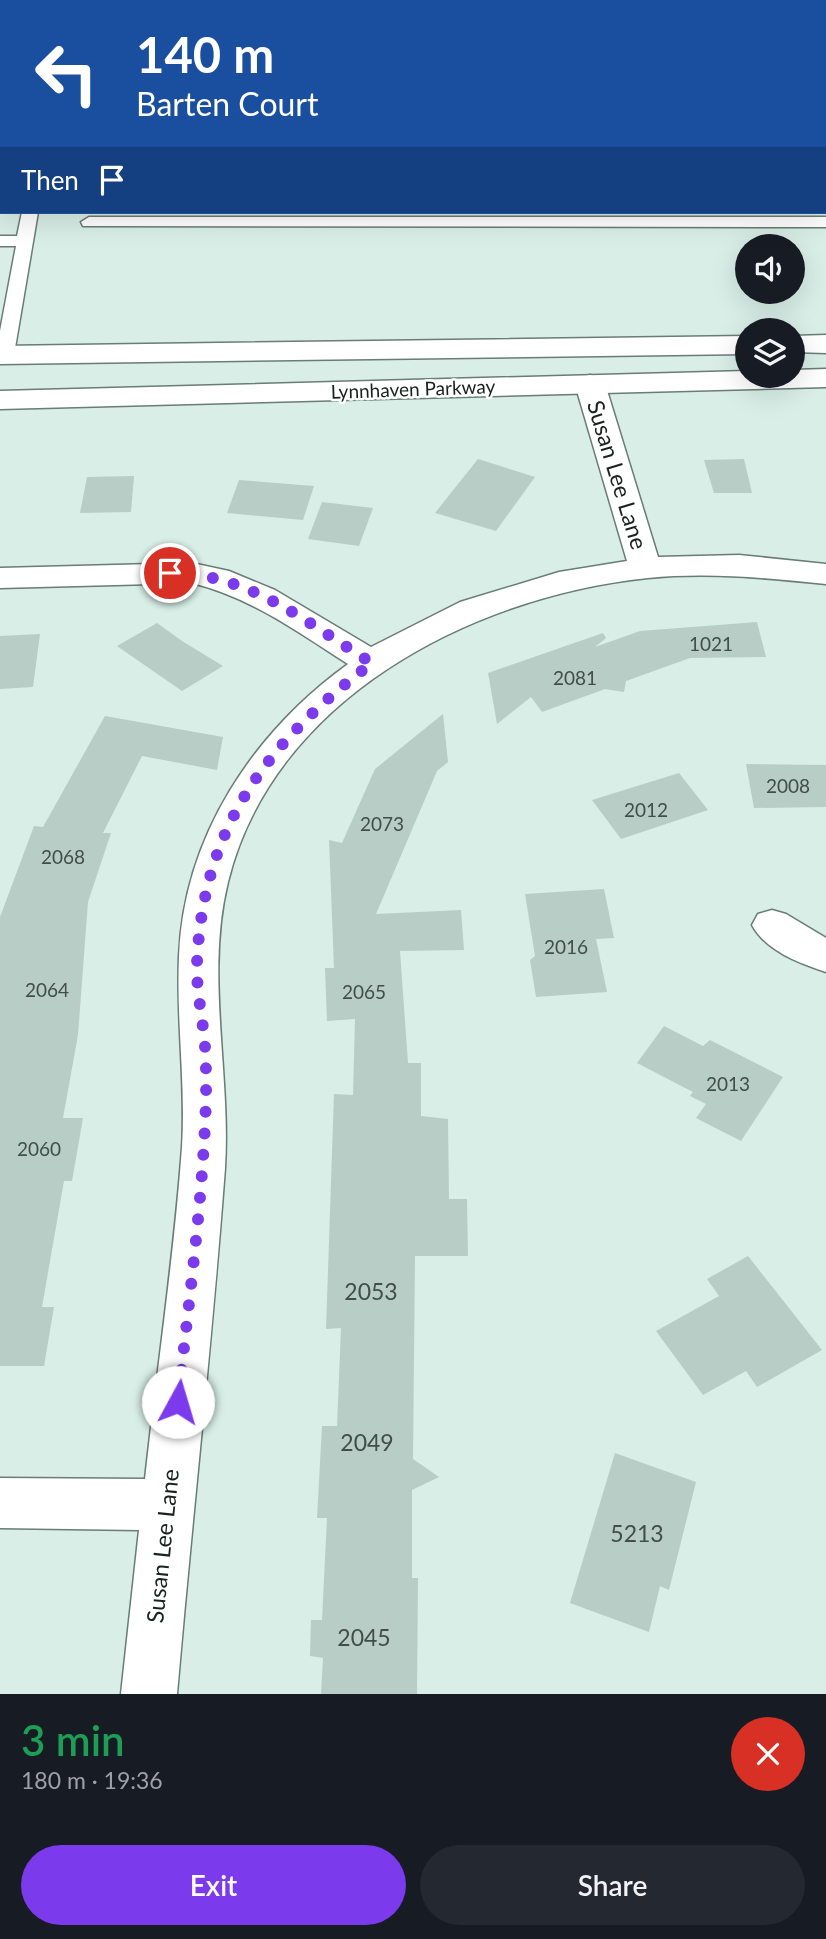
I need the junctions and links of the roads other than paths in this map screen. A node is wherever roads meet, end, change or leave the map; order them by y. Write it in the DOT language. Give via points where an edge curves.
graph roads {
  1 [pos="30,214"];
  2 [pos="784,217"];
  3 [pos="89,222"];
  4 [pos="826,222"];
  5 [pos="0,241"];
  6 [pos="25,241"];
  7 [pos="7,301"];
  8 [pos="805,344"];
  9 [pos="826,344"];
  10 [pos="735,345"];
  11 [pos="2,354"];
  12 [pos="826,378"];
  13 [pos="590,384"];
  14 [pos="0,400"];
  15 [pos="645,567"];
  16 [pos="826,574"];
  17 [pos="0,578"];
  18 [pos="372,663"];
  19 [pos="772,925"];
  20 [pos="826,956"];
  21 [pos="0,1503"];
  22 [pos="167,1505"];
  23 [pos="149,1694"];
  1 -- 6 [label="lane"];
  2 -- 3 [label="lane"];
  2 -- 4 [label="lane"];
  5 -- 6 [label="lane"];
  6 -- 7 [label="lane"];
  7 -- 11 [label="lane"];
  8 -- 9 [label="street"];
  10 -- 11 [label="street, Lynnhaven Parkway"];
  12 -- 13 [label="street, Lynnhaven Parkway"];
  13 -- 14 [label="street, Lynnhaven Parkway"];
  13 -- 15 [label="street, Susan Lee Lane"];
  15 -- 16 [label="street, Susan Lee Lane" via="712,565"];
  15 -- 18 [label="street, Susan Lee Lane" via="543,585 481,606 423,632"];
  17 -- 18 [label="street" via="192,573 223,578 250,588"];
  18 -- 22 [label="street, Susan Lee Lane" via="321,702 272,756 244,796 218,849 203,905 197,965 205,1050 204,1143"];
  19 -- 20 [label="street"];
  21 -- 22 [label="street"];
  22 -- 23 [label="street, Susan Lee Lane"];
}
